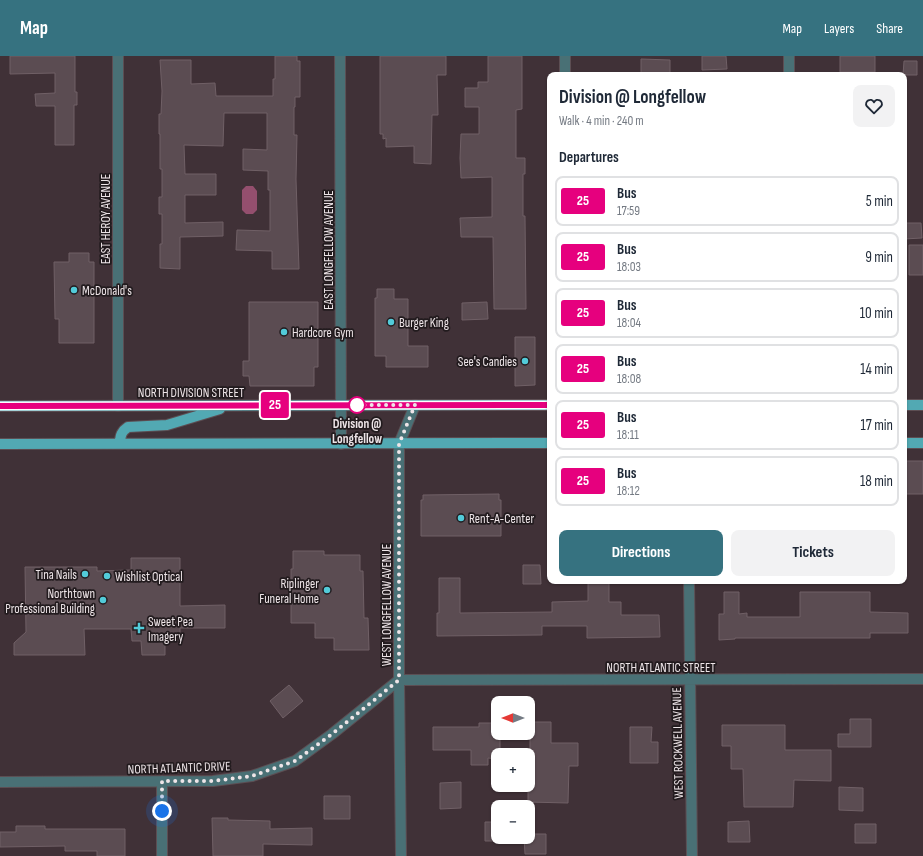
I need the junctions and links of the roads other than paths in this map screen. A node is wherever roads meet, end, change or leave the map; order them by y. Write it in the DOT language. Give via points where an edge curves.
graph roads {
  1 [pos="118,56"];
  2 [pos="340,56"];
  3 [pos="565,56"];
  4 [pos="789,56"];
  5 [pos="565,72"];
  6 [pos="789,72"];
  7 [pos="232,405"];
  8 [pos="342,405"];
  9 [pos="415,405"];
  10 [pos="547,405"];
  11 [pos="907,405"];
  12 [pos="923,405"];
  13 [pos="0,406"];
  14 [pos="118,406"];
  15 [pos="120,443"];
  16 [pos="547,443"];
  17 [pos="907,443"];
  18 [pos="923,443"];
  19 [pos="0,444"];
  20 [pos="341,444"];
  21 [pos="399,444"];
  22 [pos="689,584"];
  23 [pos="923,679"];
  24 [pos="399,680"];
  25 [pos="689,680"];
  26 [pos="162,781"];
  27 [pos="0,782"];
  28 [pos="162,856"];
  29 [pos="402,856"];
  30 [pos="692,856"];
  1 -- 14 [label="street, EAST HEROY AVENUE"];
  2 -- 8 [label="street, EAST LONGFELLOW AVENUE"];
  3 -- 5 [label="street"];
  4 -- 6 [label="street"];
  7 -- 8 [label="main road, NORTH DIVISION STREET"];
  7 -- 14 [label="main road, NORTH DIVISION STREET"];
  7 -- 15 [label="main road" via="167,425 128,427 120,436"];
  8 -- 9 [label="main road, NORTH DIVISION STREET"];
  8 -- 20 [label="street, EAST LONGFELLOW AVENUE"];
  9 -- 10 [label="main road, NORTH DIVISION STREET"];
  9 -- 21 [label="street, WEST LONGFELLOW AVENUE"];
  11 -- 12 [label="main road"];
  13 -- 14 [label="main road, NORTH DIVISION STREET"];
  15 -- 19 [label="main road"];
  15 -- 20 [label="main road"];
  16 -- 21 [label="main road"];
  17 -- 18 [label="main road"];
  20 -- 21 [label="main road"];
  21 -- 24 [label="street, WEST LONGFELLOW AVENUE"];
  22 -- 25 [label="street, WEST ROCKWELL AVENUE"];
  23 -- 25 [label="street, NORTH ATLANTIC STREET"];
  24 -- 25 [label="street, NORTH ATLANTIC STREET"];
  24 -- 26 [label="street, NORTH ATLANTIC DRIVE" via="295,761 252,776 213,781"];
  24 -- 29 [label="street, WEST LONGFELLOW AVENUE"];
  25 -- 30 [label="street, WEST ROCKWELL AVENUE"];
  26 -- 27 [label="street, NORTH ATLANTIC DRIVE"];
  26 -- 28 [label="street"];
}
